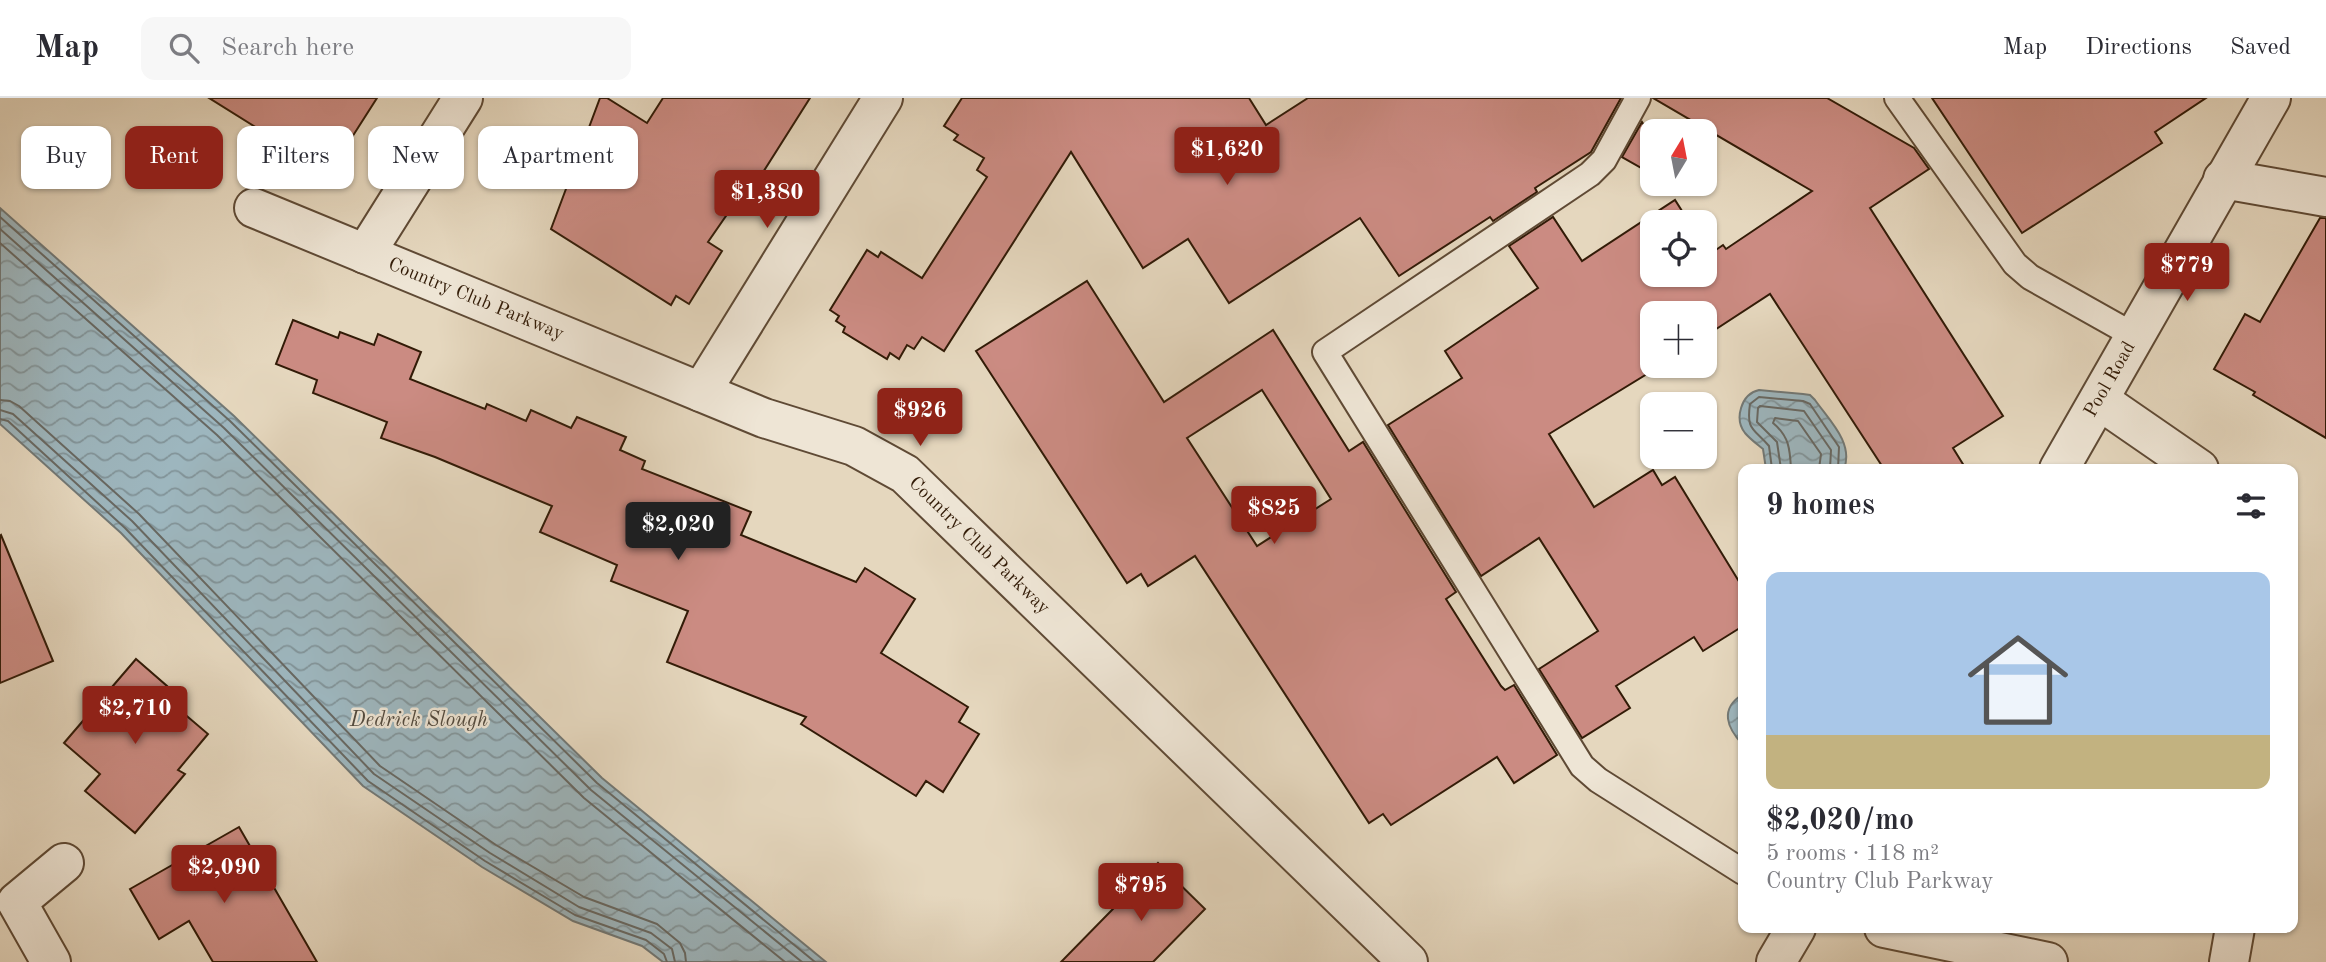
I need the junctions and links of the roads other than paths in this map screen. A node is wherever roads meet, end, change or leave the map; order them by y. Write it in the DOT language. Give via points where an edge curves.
graph roads {
  1 [pos="463,98"];
  2 [pos="883,98"];
  3 [pos="1638,98"];
  4 [pos="1897,98"];
  5 [pos="2268,103"];
  6 [pos="2223,179"];
  7 [pos="2326,197"];
  8 [pos="254,208"];
  9 [pos="365,254"];
  10 [pos="2134,336"];
  11 [pos="701,392"];
  12 [pos="2099,400"];
  13 [pos="2062,464"];
  14 [pos="2192,464"];
  15 [pos="64,863"];
  16 [pos="1738,869"];
  17 [pos="1793,933"];
  18 [pos="1908,933"];
  19 [pos="2234,933"];
  20 [pos="51,962"];
  21 [pos="1408,962"];
  22 [pos="1776,962"];
  23 [pos="2048,962"];
  24 [pos="2229,962"];
  1 -- 9 [label="street"];
  2 -- 11 [label="street"];
  3 -- 16 [label="lane" via="1604,160 1590,174 1325,352 1582,766"];
  4 -- 10 [label="lane" via="2015,264"];
  5 -- 6 [label="street, Pool Road"];
  6 -- 7 [label="street"];
  6 -- 10 [label="street, Pool Road"];
  8 -- 9 [label="street, Country Club Parkway"];
  9 -- 11 [label="street, Country Club Parkway"];
  10 -- 12 [label="street, Pool Road"];
  11 -- 21 [label="street, Country Club Parkway" via="764,418 854,446 905,474"];
  12 -- 13 [label="street, Pool Road"];
  12 -- 14 [label="street"];
  15 -- 20 [label="street" via="18,902"];
  17 -- 22 [label="street"];
  18 -- 23 [label="street"];
  19 -- 24 [label="street"];
}
